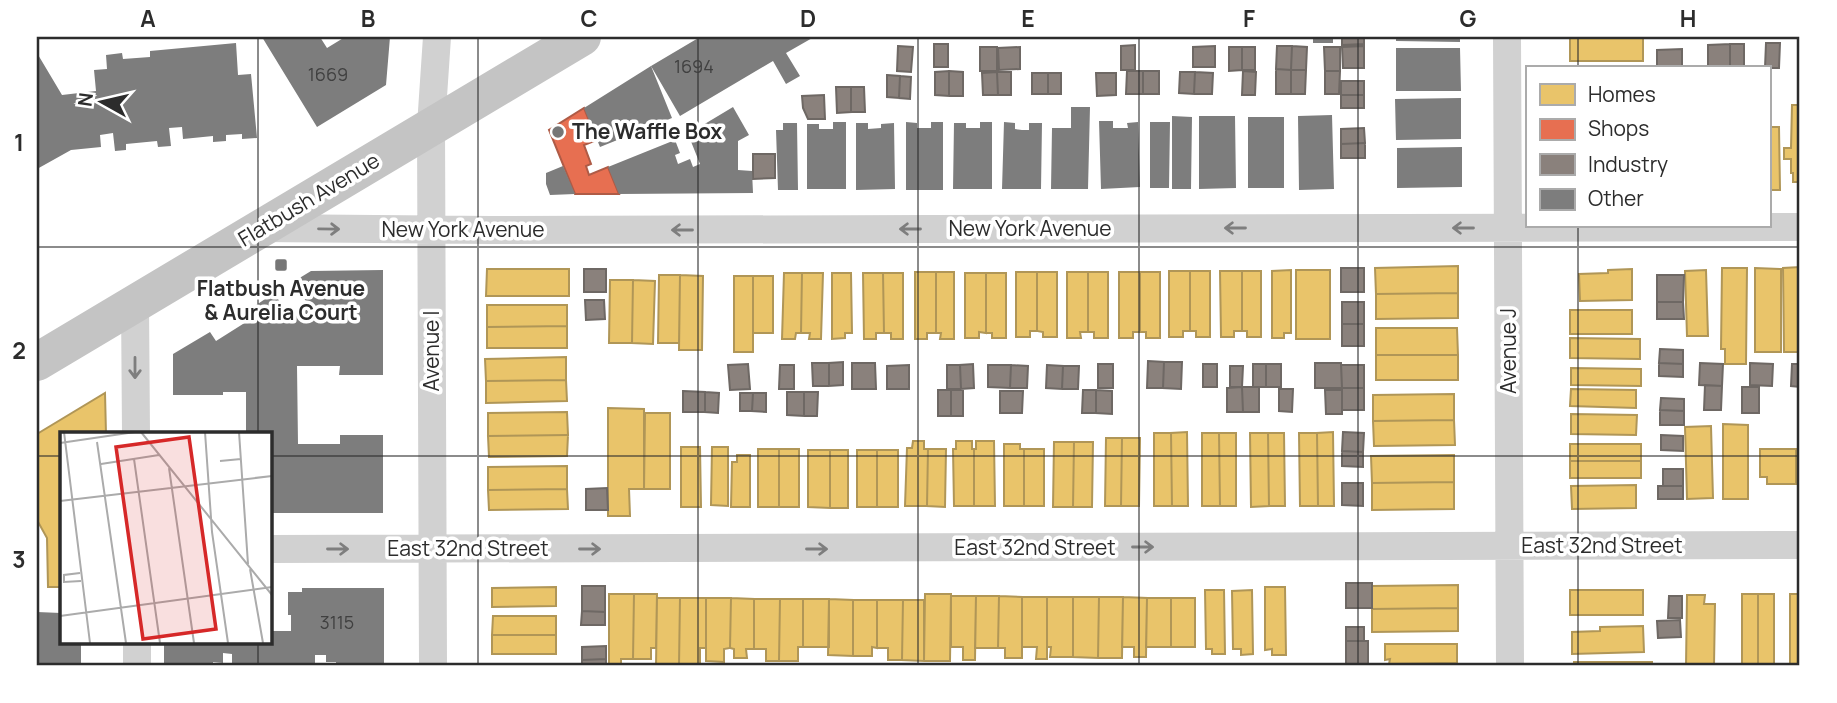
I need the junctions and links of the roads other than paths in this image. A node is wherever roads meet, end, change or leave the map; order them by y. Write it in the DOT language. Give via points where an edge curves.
graph roads {
  1 [pos="437,37"];
  2 [pos="582,37"];
  3 [pos="1507,37"];
  4 [pos="432,126"];
  5 [pos="1770,227"];
  6 [pos="1800,227"];
  7 [pos="1508,228"];
  8 [pos="1526,228"];
  9 [pos="260,229"];
  10 [pos="432,230"];
  11 [pos="135,303"];
  12 [pos="37,362"];
  13 [pos="136,432"];
  14 [pos="1800,545"];
  15 [pos="1509,547"];
  16 [pos="271,549"];
  17 [pos="433,550"];
  18 [pos="137,644"];
  19 [pos="137,666"];
  20 [pos="433,666"];
  21 [pos="1510,666"];
  1 -- 4 [label="street, Avenue I"];
  2 -- 4 [label="main road, Flatbush Avenue"];
  3 -- 7 [label="street, Avenue J"];
  4 -- 9 [label="main road, Flatbush Avenue"];
  4 -- 10 [label="street, Avenue I"];
  5 -- 6 [label="street, New York Avenue"];
  7 -- 8 [label="street, New York Avenue"];
  7 -- 10 [label="street, New York Avenue, one-way"];
  7 -- 15 [label="street, Avenue J"];
  9 -- 10 [label="street, New York Avenue, one-way"];
  9 -- 11 [label="main road, Flatbush Avenue"];
  10 -- 17 [label="street, Avenue I"];
  11 -- 12 [label="main road, Flatbush Avenue"];
  11 -- 13 [label="street, one-way"];
  14 -- 15 [label="street, East 32nd Street"];
  17 -- 15 [label="street, East 32nd Street, one-way"];
  15 -- 21 [label="street, Avenue J"];
  16 -- 17 [label="street, East 32nd Street, one-way"];
  17 -- 20 [label="street, Avenue I"];
  18 -- 19 [label="street"];
}
